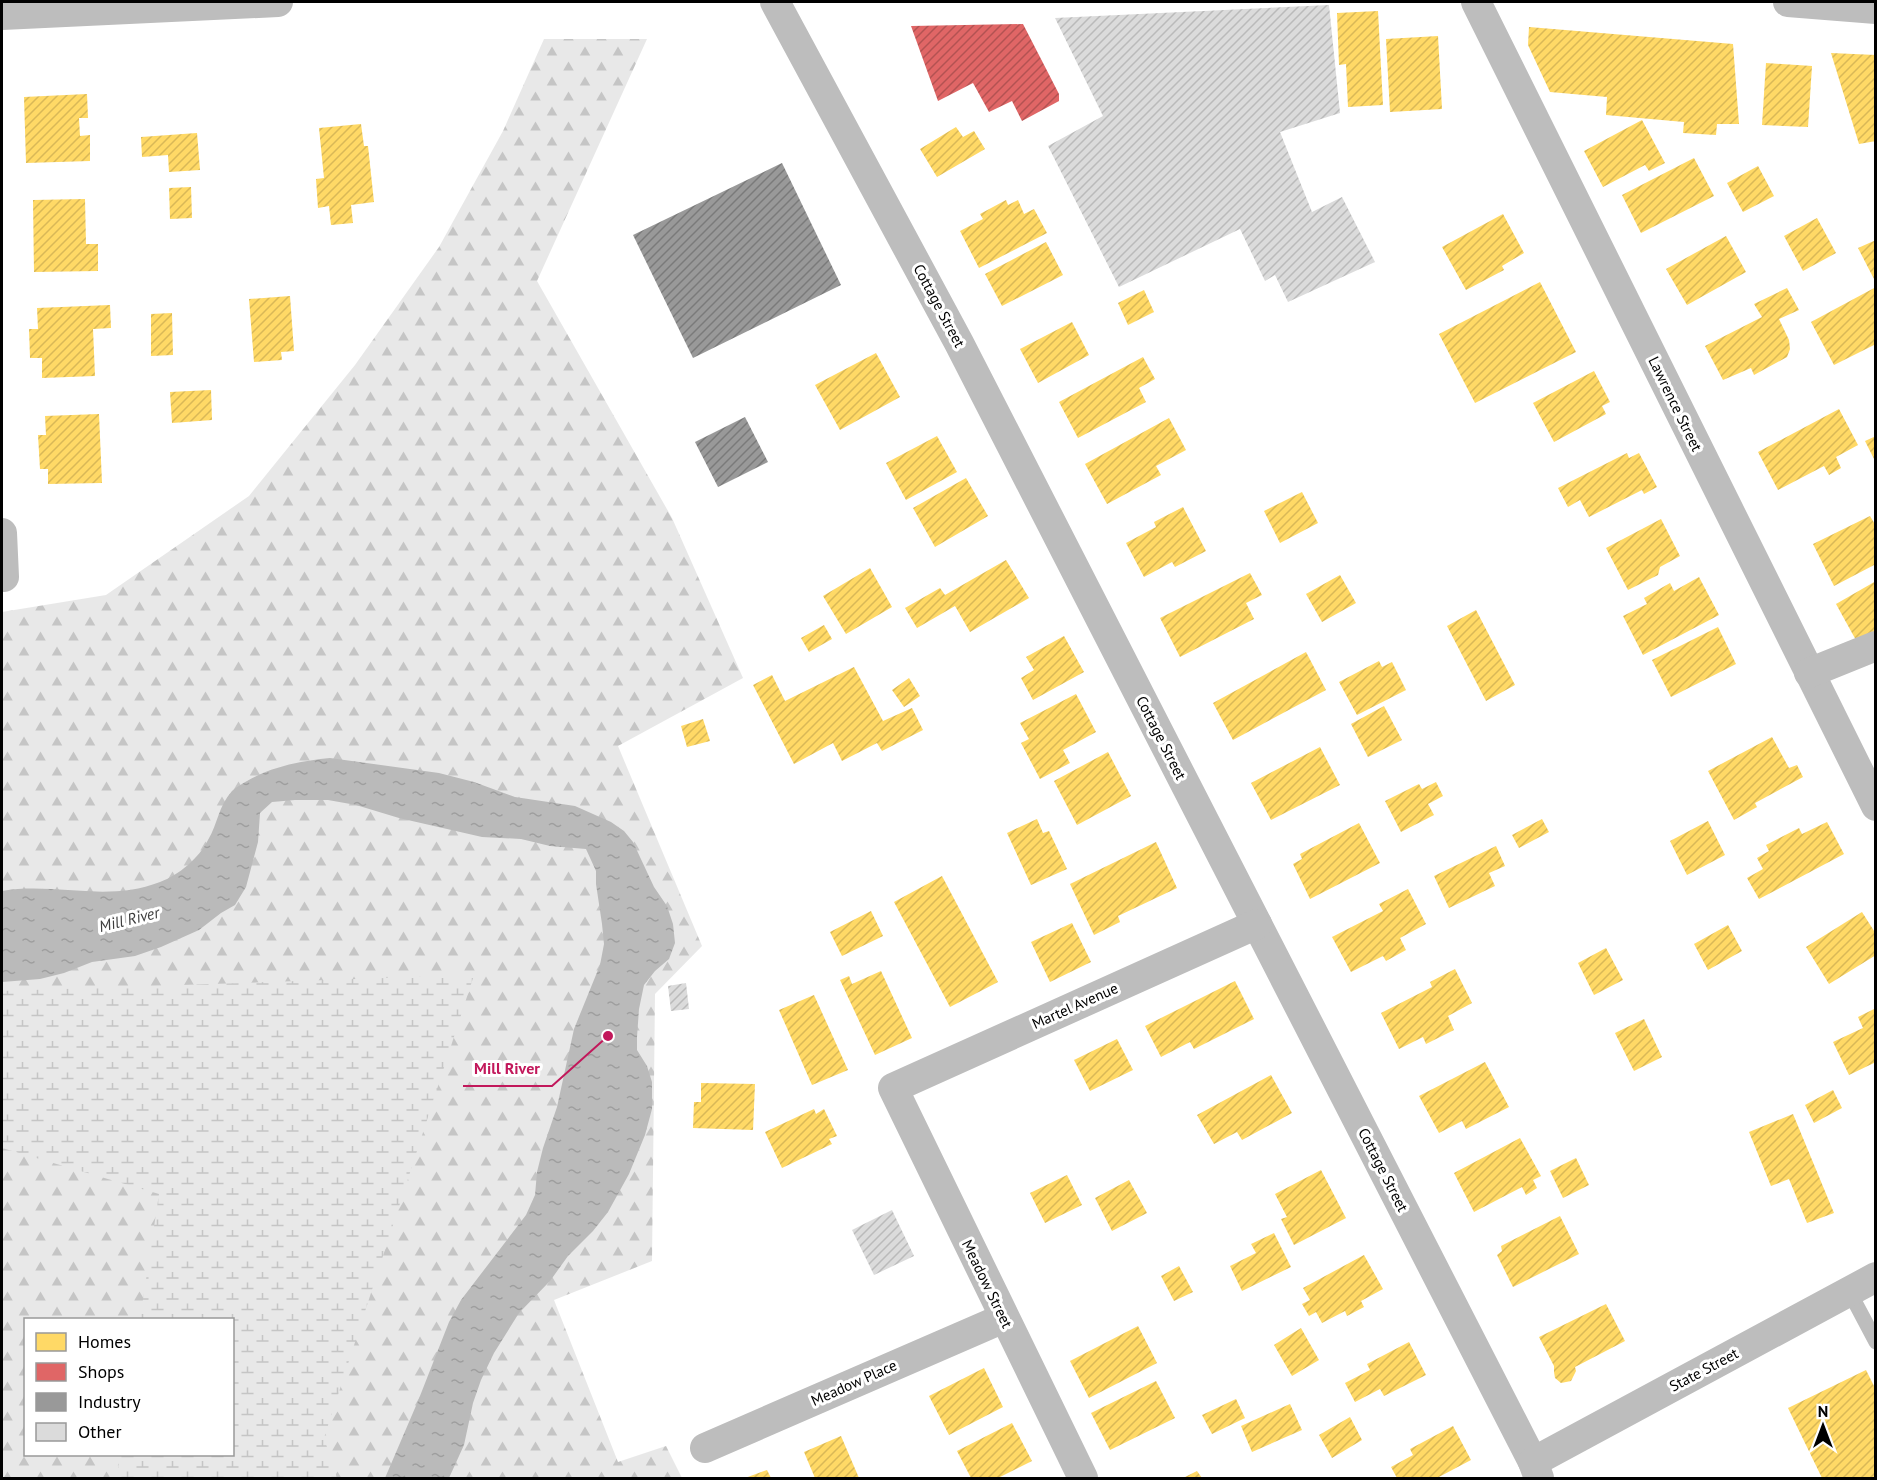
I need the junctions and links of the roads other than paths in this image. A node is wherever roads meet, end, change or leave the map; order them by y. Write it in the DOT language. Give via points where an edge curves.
graph roads {
  1 [pos="278,2"];
  2 [pos="775,2"];
  3 [pos="1476,2"];
  4 [pos="1788,2"];
  5 [pos="1875,9"];
  6 [pos="2,15"];
  7 [pos="2,533"];
  8 [pos="4,577"];
  9 [pos="1875,646"];
  10 [pos="1809,673"];
  11 [pos="1875,806"];
  12 [pos="1257,924"];
  13 [pos="893,1088"];
  14 [pos="1875,1277"];
  15 [pos="1850,1291"];
  16 [pos="1004,1318"];
  17 [pos="1875,1342"];
  18 [pos="705,1448"];
  19 [pos="1536,1470"];
  20 [pos="1083,1479"];
  1 -- 6 [label="street"];
  2 -- 12 [label="street, Cottage Street" via="959,343"];
  3 -- 10 [label="street, Lawrence Street"];
  4 -- 5 [label="street"];
  7 -- 8 [label="street"];
  9 -- 10 [label="street"];
  10 -- 11 [label="street, Lawrence Street"];
  12 -- 13 [label="street, Martel Avenue"];
  12 -- 19 [label="street, Cottage Street"];
  13 -- 16 [label="street, Meadow Street"];
  14 -- 15 [label="street, State Street"];
  15 -- 17 [label="lane"];
  15 -- 19 [label="street, State Street"];
  16 -- 18 [label="street, Meadow Place"];
  16 -- 20 [label="street, Meadow Street"];
}
